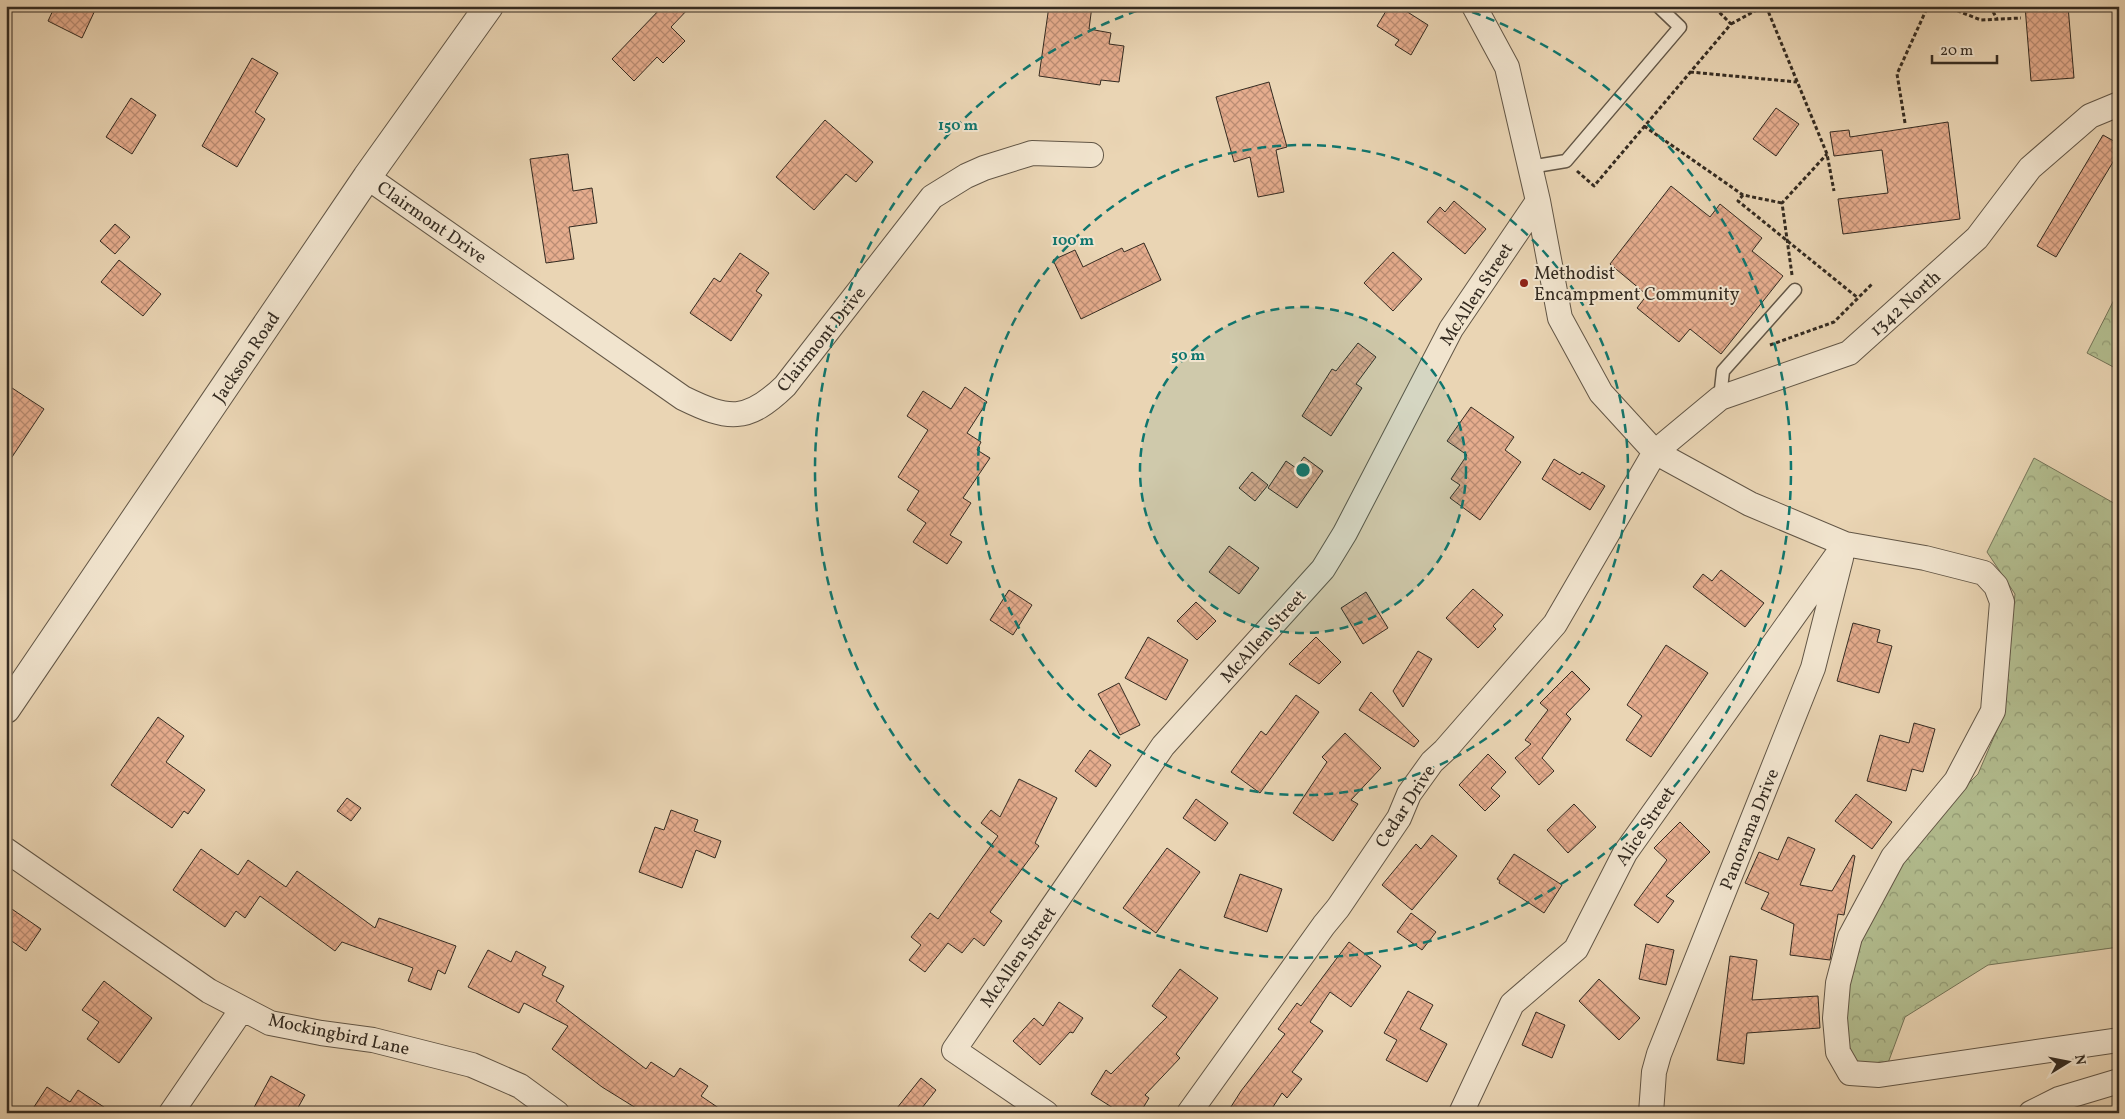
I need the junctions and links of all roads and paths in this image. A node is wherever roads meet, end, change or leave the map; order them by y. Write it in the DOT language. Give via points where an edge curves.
graph roads {
  1 [pos="489,6"];
  2 [pos="1474,6"];
  3 [pos="1658,6"];
  4 [pos="1713,6"];
  5 [pos="1765,6"];
  6 [pos="1928,6"];
  7 [pos="1946,6"];
  8 [pos="1990,6"];
  9 [pos="2021,18"];
  10 [pos="1997,19"];
  11 [pos="1731,24"];
  12 [pos="1690,72"];
  13 [pos="1797,82"];
  14 [pos="2119,104"];
  15 [pos="1905,123"];
  16 [pos="1644,126"];
  17 [pos="1827,154"];
  18 [pos="1091,155"];
  19 [pos="1566,161"];
  20 [pos="1530,167"];
  21 [pos="368,177"];
  22 [pos="1834,191"];
  23 [pos="1743,195"];
  24 [pos="1538,201"];
  25 [pos="1782,203"];
  26 [pos="1787,240"];
  27 [pos="1872,284"];
  28 [pos="1795,290"];
  29 [pos="1858,298"];
  30 [pos="1775,379"];
  31 [pos="1720,398"];
  32 [pos="1655,452"];
  33 [pos="1845,544"];
  34 [pos="6,710"];
  35 [pos="6,850"];
  36 [pos="242,1009"];
  37 [pos="2119,1040"];
  38 [pos="2119,1081"];
  39 [pos="171,1113"];
  40 [pos="557,1113"];
  41 [pos="1046,1113"];
  42 [pos="1189,1113"];
  43 [pos="1461,1113"];
  44 [pos="1652,1113"];
  45 [pos="2032,1113"];
  1 -- 21 [label="street, Jackson Road"];
  2 -- 20 [label="street" via="1507,66"];
  3 -- 19 [label="lane" via="1680,27"];
  4 -- 11 [label="path"];
  5 -- 11 [label="path"];
  5 -- 13 [label="path"];
  6 -- 15 [label="path" via="1897,74"];
  7 -- 10 [label="path" via="1981,20"];
  8 -- 10 [label="path"];
  9 -- 10 [label="path"];
  11 -- 12 [label="path"];
  12 -- 13 [label="path"];
  12 -- 16 [label="path"];
  13 -- 17 [label="path"];
  14 -- 30 [label="street, 1342 North" via="2090,116 2030,168 1977,238 1849,353"];
  16 -- 19 [label="path" via="1594,186"];
  16 -- 23 [label="path"];
  17 -- 22 [label="path"];
  17 -- 25 [label="path"];
  18 -- 21 [label="street, Clairmont Drive" via="1032,153 975,172 932,197 785,386 761,406 748,413 734,415 708,410 683,398"];
  19 -- 20 [label="lane"];
  20 -- 24 [label="street"];
  21 -- 34 [label="street, Jackson Road"];
  23 -- 25 [label="path"];
  23 -- 26 [label="path" via="1738,201"];
  24 -- 32 [label="street" via="1560,318 1601,393"];
  24 -- 41 [label="street, McAllen Street" via="1451,329 1323,569 1163,746 954,1050"];
  25 -- 26 [label="path"];
  26 -- 28 [label="path"];
  26 -- 29 [label="path"];
  27 -- 29 [label="path"];
  28 -- 31 [label="lane" via="1722,371"];
  29 -- 30 [label="path" via="1834,322 1764,347"];
  30 -- 31 [label="street, 1342 North"];
  31 -- 32 [label="street, 1342 North"];
  32 -- 33 [label="street" via="1750,504"];
  32 -- 42 [label="street, Cedar Drive" via="1555,624 1432,762 1409,794 1399,818 1338,908"];
  33 -- 37 [label="street" via="1925,558 1984,573 1996,586 2002,602 1993,712 1956,781 1894,857 1850,937 1838,983 1838,1052 1850,1073 1879,1075"];
  33 -- 43 [label="street, Alice Street" via="1625,853 1576,949 1512,1004"];
  33 -- 44 [label="street, Panorama Drive" via="1813,668 1659,1054 1654,1072"];
  35 -- 36 [label="street, Mockingbird Lane" via="209,991"];
  36 -- 39 [label="street"];
  36 -- 40 [label="street, Mockingbird Lane" via="270,1023 373,1040 472,1065 520,1086"];
  38 -- 45 [label="street" via="2058,1099"];
}
